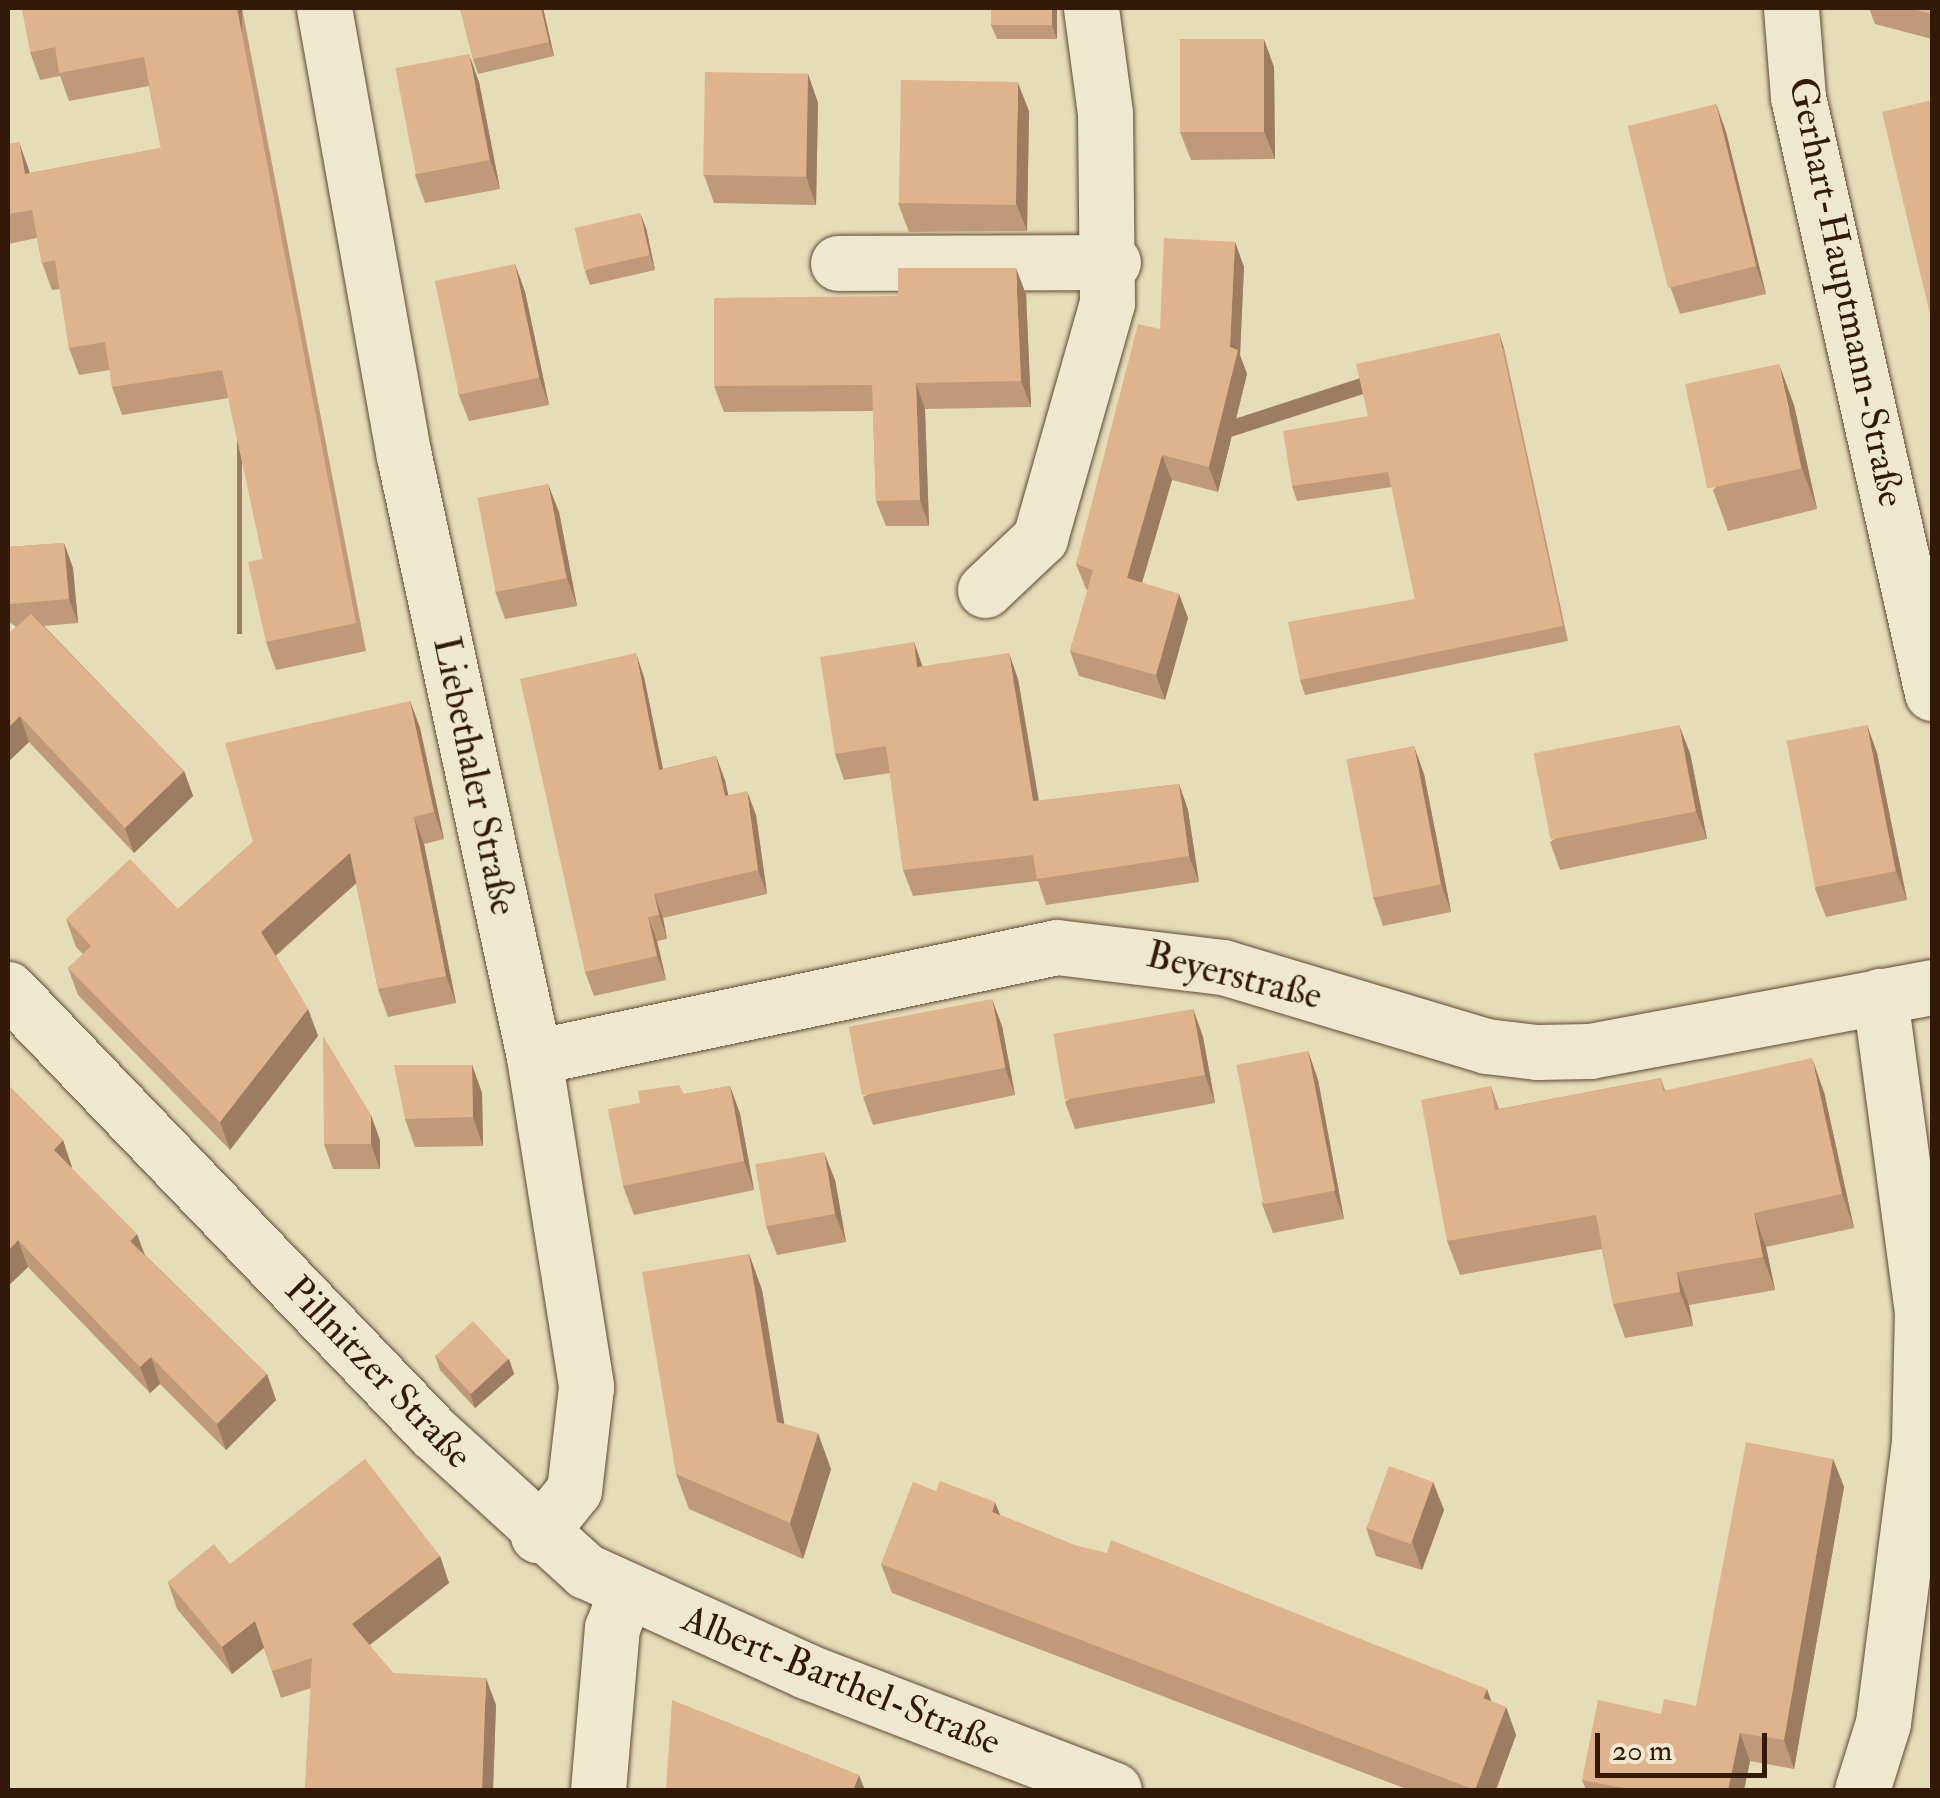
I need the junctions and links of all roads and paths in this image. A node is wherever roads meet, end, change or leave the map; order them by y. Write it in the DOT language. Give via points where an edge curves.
graph roads {
  1 [pos="324,8"];
  2 [pos="1091,8"];
  3 [pos="1791,8"];
  4 [pos="1113,262"];
  5 [pos="838,263"];
  6 [pos="984,590"];
  7 [pos="1932,693"];
  8 [pos="1932,987"];
  9 [pos="8,989"];
  10 [pos="1880,996"];
  11 [pos="534,1057"];
  12 [pos="538,1535"];
  13 [pos="626,1592"];
  14 [pos="598,1790"];
  15 [pos="1114,1790"];
  16 [pos="1862,1790"];
  1 -- 11 [label="street, Liebethaler Straße" via="404,456"];
  2 -- 4 [label="street"];
  3 -- 7 [label="street, Gerhart-Hauptmann-Straße" via="1798,97"];
  4 -- 5 [label="street"];
  4 -- 6 [label="street" via="1075,440 1040,538"];
  8 -- 10 [label="street, Beyerstraße"];
  9 -- 12 [label="street, Pillnitzer Straße"];
  10 -- 11 [label="street, Beyerstraße" via="1590,1051 1538,1052 1486,1046 1223,967 1057,947"];
  10 -- 16 [label="street" via="1908,1163 1920,1423 1906,1583"];
  11 -- 12 [label="street, Liebethaler Straße" via="586,1387 574,1490"];
  12 -- 13 [label="street, Pillnitzer Straße"];
  13 -- 14 [label="street" via="612,1628"];
  13 -- 15 [label="street, Albert-Barthel-Straße"];
}
